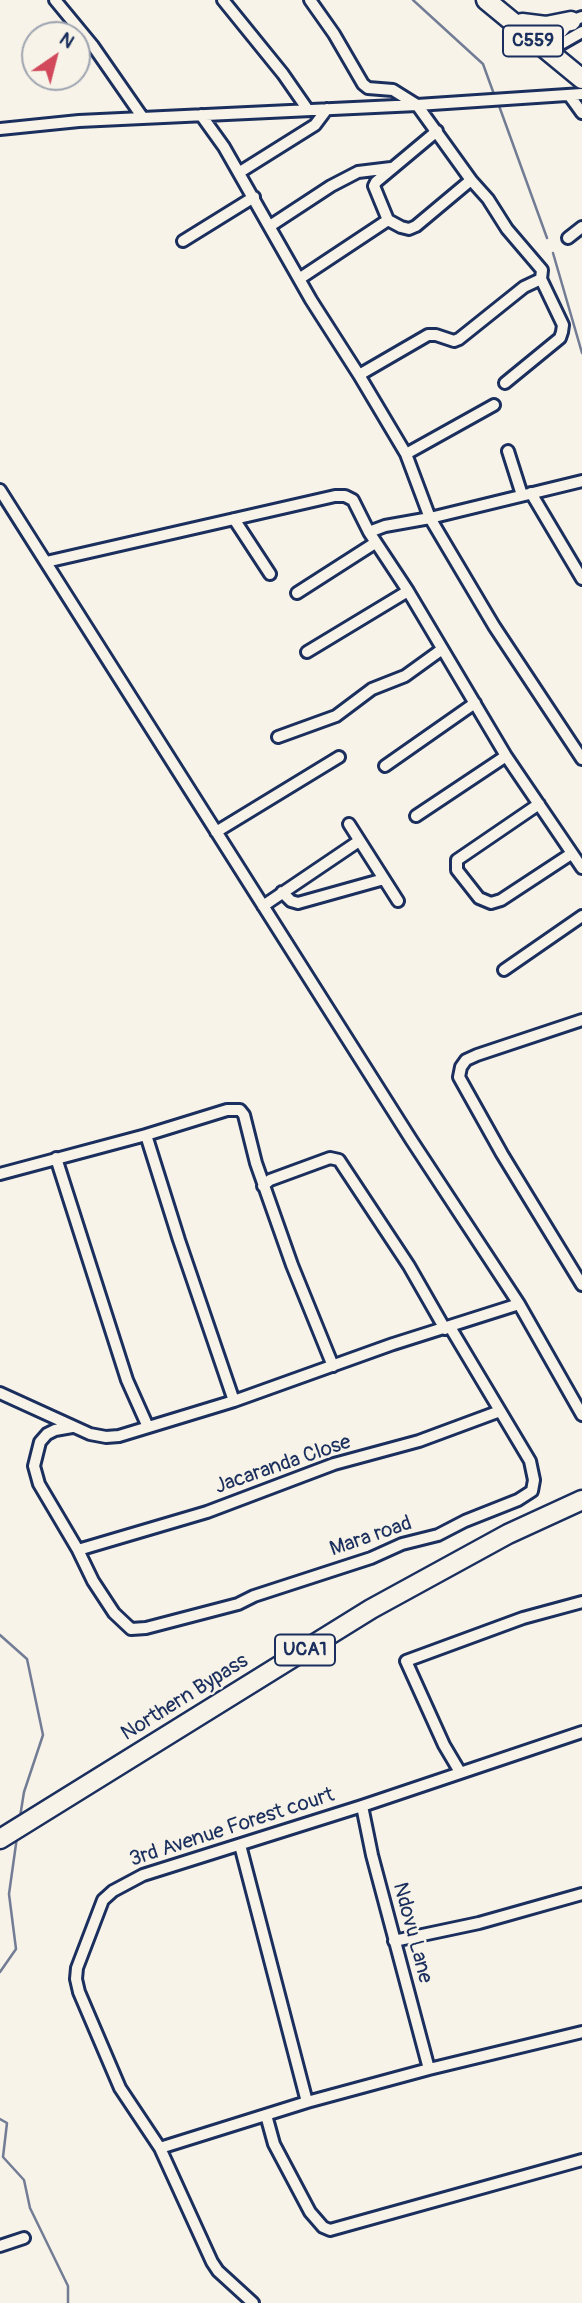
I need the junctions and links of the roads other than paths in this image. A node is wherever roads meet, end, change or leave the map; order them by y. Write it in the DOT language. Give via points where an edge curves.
graph roads {
  1 [pos="55,0"];
  2 [pos="223,0"];
  3 [pos="310,0"];
  4 [pos="488,0"];
  5 [pos="523,23"];
  6 [pos="578,23"];
  7 [pos="552,46"];
  8 [pos="582,69"];
  9 [pos="582,79"];
  10 [pos="582,94"];
  11 [pos="569,95"];
  12 [pos="416,105"];
  13 [pos="327,109"];
  14 [pos="308,110"];
  15 [pos="582,113"];
  16 [pos="201,115"];
  17 [pos="143,118"];
  18 [pos="0,129"];
  19 [pos="437,131"];
  20 [pos="391,168"];
  21 [pos="240,172"];
  22 [pos="471,180"];
  23 [pos="254,197"];
  24 [pos="388,220"];
  25 [pos="270,226"];
  26 [pos="582,227"];
  27 [pos="568,238"];
  28 [pos="183,240"];
  29 [pos="299,279"];
  30 [pos="541,279"];
  31 [pos="359,375"];
  32 [pos="505,383"];
  33 [pos="494,405"];
  34 [pos="508,452"];
  35 [pos="406,454"];
  36 [pos="582,481"];
  37 [pos="0,492"];
  38 [pos="527,494"];
  39 [pos="430,518"];
  40 [pos="234,519"];
  41 [pos="372,537"];
  42 [pos="46,562"];
  43 [pos="270,574"];
  44 [pos="582,579"];
  45 [pos="408,591"];
  46 [pos="297,593"];
  47 [pos="441,650"];
  48 [pos="307,652"];
  49 [pos="475,703"];
  50 [pos="278,737"];
  51 [pos="506,756"];
  52 [pos="339,757"];
  53 [pos="582,760"];
  54 [pos="385,766"];
  55 [pos="539,804"];
  56 [pos="416,816"];
  57 [pos="349,824"];
  58 [pos="216,832"];
  59 [pos="359,841"];
  60 [pos="571,854"];
  61 [pos="582,868"];
  62 [pos="384,879"];
  63 [pos="282,892"];
  64 [pos="398,901"];
  65 [pos="263,906"];
  66 [pos="582,916"];
  67 [pos="504,971"];
  68 [pos="582,1020"];
  69 [pos="146,1135"];
  70 [pos="55,1158"];
  71 [pos="0,1174"];
  72 [pos="263,1186"];
  73 [pos="582,1285"];
  74 [pos="519,1304"];
  75 [pos="447,1328"];
  76 [pos="333,1366"];
  77 [pos="0,1393"];
  78 [pos="234,1401"];
  79 [pos="499,1411"];
  80 [pos="582,1415"];
  81 [pos="72,1427"];
  82 [pos="148,1427"];
  83 [pos="582,1500"];
  84 [pos="78,1550"];
  85 [pos="582,1602"];
  86 [pos="582,1732"];
  87 [pos="460,1772"];
  88 [pos="362,1806"];
  89 [pos="3,1837"];
  90 [pos="240,1845"];
  91 [pos="582,1894"];
  92 [pos="394,1941"];
  93 [pos="582,2034"];
  94 [pos="429,2069"];
  95 [pos="307,2102"];
  96 [pos="266,2115"];
  97 [pos="160,2148"];
  98 [pos="582,2160"];
  99 [pos="24,2238"];
  100 [pos="0,2246"];
  101 [pos="253,2303"];
  1 -- 17 [label="street"];
  2 -- 14 [label="street"];
  3 -- 12 [label="street" via="363,84 393,90"];
  4 -- 5 [label="main road, C559"];
  4 -- 9 [label="main road, C559"];
  5 -- 6 [label="main road"];
  5 -- 7 [label="main road, C559"];
  6 -- 7 [label="street"];
  7 -- 8 [label="main road, C559"];
  10 -- 11 [label="street"];
  11 -- 12 [label="street"];
  11 -- 15 [label="street"];
  12 -- 13 [label="street"];
  12 -- 19 [label="street"];
  13 -- 14 [label="street"];
  13 -- 21 [label="street" via="316,125"];
  14 -- 16 [label="street"];
  16 -- 17 [label="street"];
  16 -- 21 [label="street"];
  17 -- 18 [label="street"];
  19 -- 20 [label="street"];
  19 -- 22 [label="street"];
  20 -- 24 [label="street" via="374,186"];
  20 -- 25 [label="street" via="358,172"];
  21 -- 23 [label="street"];
  22 -- 24 [label="street" via="416,226 409,229"];
  22 -- 30 [label="street" via="542,270"];
  23 -- 25 [label="street"];
  23 -- 28 [label="street"];
  24 -- 29 [label="street"];
  25 -- 29 [label="street"];
  26 -- 27 [label="street"];
  29 -- 31 [label="street"];
  30 -- 31 [label="street" via="524,287 459,339 428,335"];
  30 -- 32 [label="street" via="563,325 560,338"];
  31 -- 35 [label="street"];
  33 -- 35 [label="street"];
  34 -- 38 [label="street"];
  35 -- 39 [label="street"];
  36 -- 38 [label="street"];
  37 -- 42 [label="street"];
  38 -- 39 [label="street"];
  38 -- 44 [label="street"];
  39 -- 41 [label="street" via="385,526"];
  39 -- 53 [label="street"];
  40 -- 41 [label="street" via="345,496 354,500"];
  40 -- 42 [label="street"];
  40 -- 43 [label="street"];
  41 -- 45 [label="street"];
  41 -- 46 [label="street"];
  42 -- 58 [label="street"];
  45 -- 47 [label="street"];
  45 -- 48 [label="street"];
  47 -- 49 [label="street"];
  47 -- 50 [label="street" via="405,676 364,694 336,716"];
  49 -- 51 [label="street"];
  49 -- 54 [label="street"];
  51 -- 55 [label="street"];
  51 -- 56 [label="street"];
  52 -- 58 [label="street"];
  55 -- 60 [label="street"];
  55 -- 60 [label="street" via="457,860 457,870 479,898 492,903"];
  57 -- 59 [label="street"];
  58 -- 65 [label="street"];
  59 -- 62 [label="street"];
  59 -- 63 [label="street"];
  60 -- 61 [label="street"];
  62 -- 63 [label="street" via="298,903"];
  62 -- 64 [label="street"];
  63 -- 65 [label="street"];
  65 -- 74 [label="street"];
  66 -- 67 [label="street"];
  68 -- 73 [label="street" via="466,1060 459,1077"];
  69 -- 70 [label="street"];
  69 -- 72 [label="street" via="240,1110"];
  69 -- 78 [label="street"];
  70 -- 71 [label="street"];
  70 -- 82 [label="street" via="127,1380"];
  72 -- 75 [label="street, Mara road" via="330,1158 340,1160"];
  72 -- 76 [label="street"];
  74 -- 75 [label="street"];
  74 -- 80 [label="street"];
  75 -- 76 [label="street"];
  75 -- 79 [label="street, Mara road"];
  76 -- 78 [label="street"];
  77 -- 81 [label="street"];
  78 -- 82 [label="street"];
  79 -- 84 [label="street, Jacaranda Close" via="419,1441 334,1464 207,1512"];
  79 -- 84 [label="street, Mara road" via="530,1461 532,1491 438,1535 237,1604 131,1629 110,1608"];
  81 -- 82 [label="street" via="106,1437"];
  81 -- 84 [label="street" via="55,1430 42,1439 34,1465 39,1484"];
  83 -- 89 [label="main road, Northern Bypass / UCA1" via="395,1596"];
  85 -- 87 [label="street" via="523,1618 406,1661"];
  86 -- 87 [label="street, 3rd Avenue Forest court"];
  87 -- 88 [label="street, 3rd Avenue Forest court"];
  88 -- 90 [label="street, 3rd Avenue Forest court"];
  88 -- 92 [label="street, Ndovu Lane"];
  90 -- 95 [label="street"];
  90 -- 97 [label="street, 3rd Avenue Forest court" via="143,1875 113,1891 103,1900 77,1968 79,1992 120,2088"];
  91 -- 92 [label="street"];
  92 -- 94 [label="street, Ndovu Lane"];
  93 -- 94 [label="street"];
  94 -- 95 [label="street"];
  95 -- 96 [label="street"];
  96 -- 97 [label="street"];
  96 -- 98 [label="street" via="274,2144 310,2212 330,2230"];
  97 -- 101 [label="street, 3rd Avenue Forest court" via="212,2262"];
  99 -- 100 [label="street"];
}
